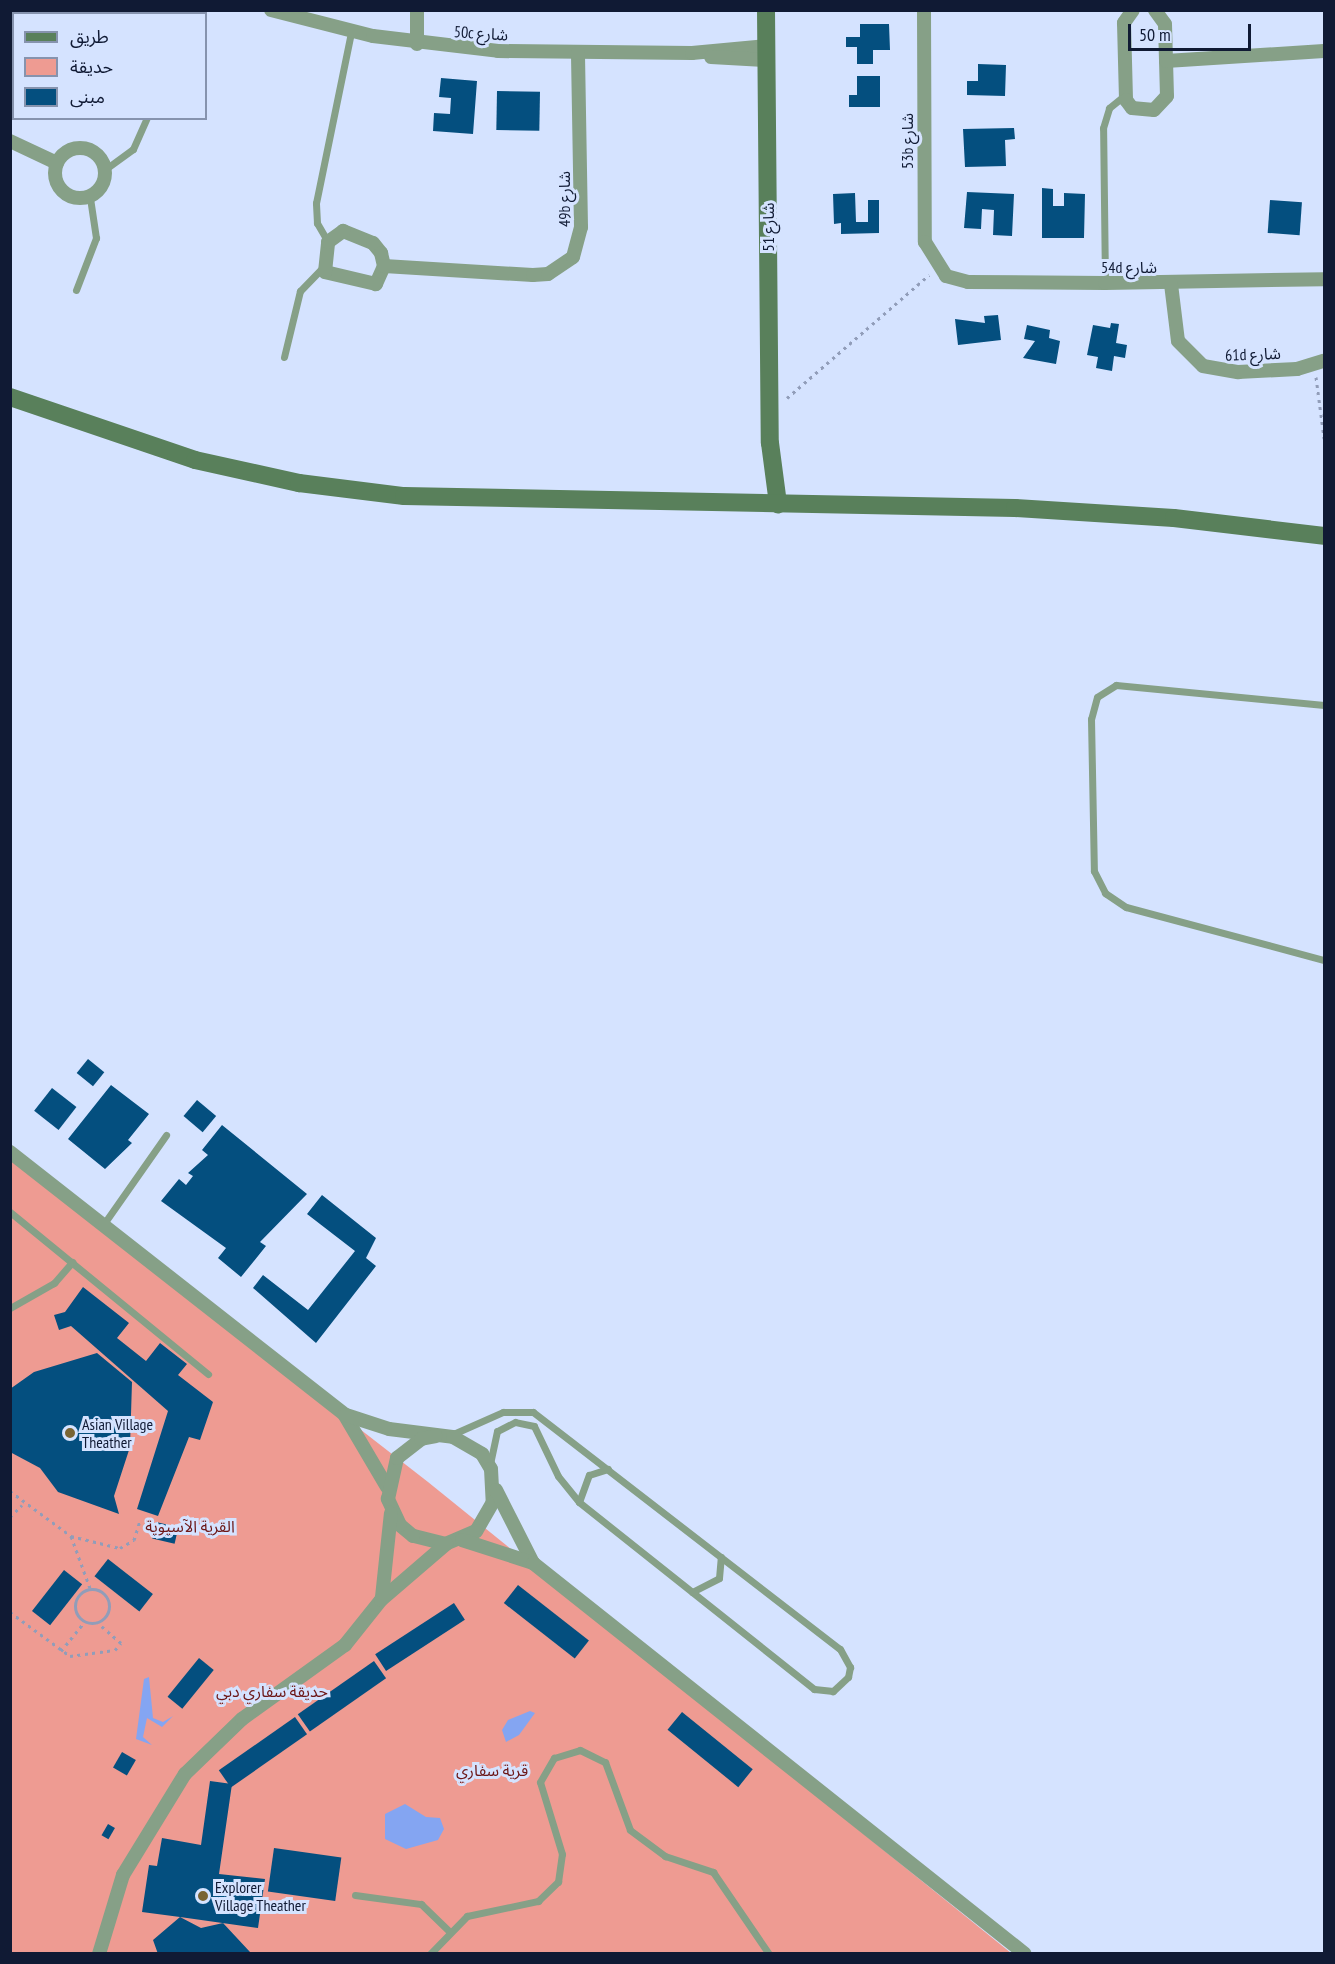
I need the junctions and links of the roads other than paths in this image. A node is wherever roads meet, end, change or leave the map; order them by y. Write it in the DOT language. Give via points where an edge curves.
graph roads {
  1 [pos="271,10"];
  2 [pos="417,10"];
  3 [pos="766,10"];
  4 [pos="924,10"];
  5 [pos="1155,10"];
  6 [pos="1126,12"];
  7 [pos="351,32"];
  8 [pos="417,44"];
  9 [pos="1324,51"];
  10 [pos="578,53"];
  11 [pos="767,53"];
  12 [pos="1166,61"];
  13 [pos="1125,95"];
  14 [pos="146,120"];
  15 [pos="10,141"];
  16 [pos="57,164"];
  17 [pos="107,168"];
  18 [pos="90,198"];
  19 [pos="328,242"];
  20 [pos="384,266"];
  21 [pos="322,268"];
  22 [pos="937,268"];
  23 [pos="1324,279"];
  24 [pos="1105,284"];
  25 [pos="1171,284"];
  26 [pos="76,290"];
  27 [pos="284,357"];
  28 [pos="1320,363"];
  29 [pos="10,397"];
  30 [pos="771,504"];
  31 [pos="1324,536"];
  32 [pos="1324,705"];
  33 [pos="1324,960"];
  34 [pos="166,1135"];
  35 [pos="10,1152"];
  36 [pos="10,1212"];
  37 [pos="103,1225"];
  38 [pos="72,1262"];
  39 [pos="10,1308"];
  40 [pos="208,1374"];
  41 [pos="344,1414"];
  42 [pos="442,1436"];
  43 [pos="490,1469"];
  44 [pos="608,1469"];
  45 [pos="495,1485"];
  46 [pos="387,1487"];
  47 [pos="579,1502"];
  48 [pos="391,1511"];
  49 [pos="462,1540"];
  50 [pos="446,1544"];
  51 [pos="721,1557"];
  52 [pos="533,1563"];
  53 [pos="692,1592"];
  54 [pos="381,1599"];
  55 [pos="355,1895"];
  56 [pos="448,1930"];
  57 [pos="99,1953"];
  58 [pos="430,1953"];
  59 [pos="769,1953"];
  60 [pos="1025,1953"];
  1 -- 7 [label="street, 50c شارع"];
  2 -- 8 [label="street"];
  3 -- 11 [label="street, شارع 51"];
  4 -- 22 [label="street, 53b شارع" via="923,227"];
  5 -- 12 [label="street" via="1164,19"];
  6 -- 13 [label="street"];
  7 -- 8 [label="street, 50c شارع"];
  7 -- 19 [label="lane" via="316,203 317,223"];
  8 -- 10 [label="street, 50c شارع"];
  9 -- 12 [label="street"];
  10 -- 11 [label="street, 50c شارع"];
  10 -- 20 [label="street, 49b شارع" via="581,227 573,257 562,267 533,275"];
  11 -- 30 [label="street, شارع 51"];
  12 -- 13 [label="street" via="1163,105 1137,110"];
  13 -- 24 [label="lane" via="1109,108 1103,128"];
  14 -- 17 [label="lane" via="133,149"];
  15 -- 16 [label="street"];
  16 -- 17 [label="street" via="72,148 100,159"];
  16 -- 18 [label="street" via="56,184"];
  17 -- 18 [label="street"];
  18 -- 26 [label="lane" via="96,238"];
  19 -- 20 [label="street" via="343,231 367,239 378,247"];
  19 -- 21 [label="street"];
  20 -- 21 [label="street" via="380,281 372,286 332,277"];
  21 -- 27 [label="lane" via="300,291"];
  22 -- 24 [label="street, 54d شارع" via="968,282"];
  23 -- 25 [label="street, 54d شارع"];
  24 -- 25 [label="street, 54d شارع"];
  25 -- 28 [label="street, 61d شارع" via="1178,340 1203,366 1238,372"];
  29 -- 30 [label="street" via="195,460 351,491 457,500"];
  30 -- 31 [label="street" via="1095,512"];
  32 -- 33 [label="lane" via="1116,685 1097,697 1091,719 1094,871 1105,893 1126,907"];
  34 -- 37 [label="lane"];
  35 -- 37 [label="street"];
  36 -- 38 [label="lane"];
  37 -- 41 [label="street"];
  38 -- 39 [label="lane" via="54,1283"];
  38 -- 40 [label="lane"];
  41 -- 42 [label="street" via="389,1429"];
  41 -- 46 [label="street"];
  42 -- 43 [label="street" via="469,1443"];
  42 -- 44 [label="lane" via="503,1412 523,1409"];
  42 -- 46 [label="street" via="421,1439 397,1458"];
  43 -- 45 [label="street"];
  43 -- 47 [label="lane" via="496,1431 525,1422 542,1434 558,1476"];
  44 -- 47 [label="lane" via="589,1475"];
  44 -- 51 [label="lane"];
  45 -- 49 [label="street" via="487,1518"];
  45 -- 52 [label="street"];
  46 -- 48 [label="street"];
  47 -- 53 [label="lane"];
  48 -- 50 [label="street" via="413,1536"];
  48 -- 54 [label="street"];
  49 -- 50 [label="street"];
  49 -- 52 [label="street"];
  50 -- 54 [label="street"];
  51 -- 53 [label="lane" via="718,1578"];
  51 -- 53 [label="lane" via="840,1649 850,1667 842,1686 833,1691 813,1689"];
  52 -- 60 [label="street"];
  54 -- 57 [label="street" via="345,1645 242,1719 185,1774 123,1875"];
  55 -- 56 [label="lane" via="421,1904"];
  56 -- 58 [label="lane"];
  56 -- 59 [label="lane" via="488,1908 538,1901 558,1882 562,1854 540,1782 554,1758 580,1750 605,1762 622,1816 640,1841 665,1856 713,1872"];
}
